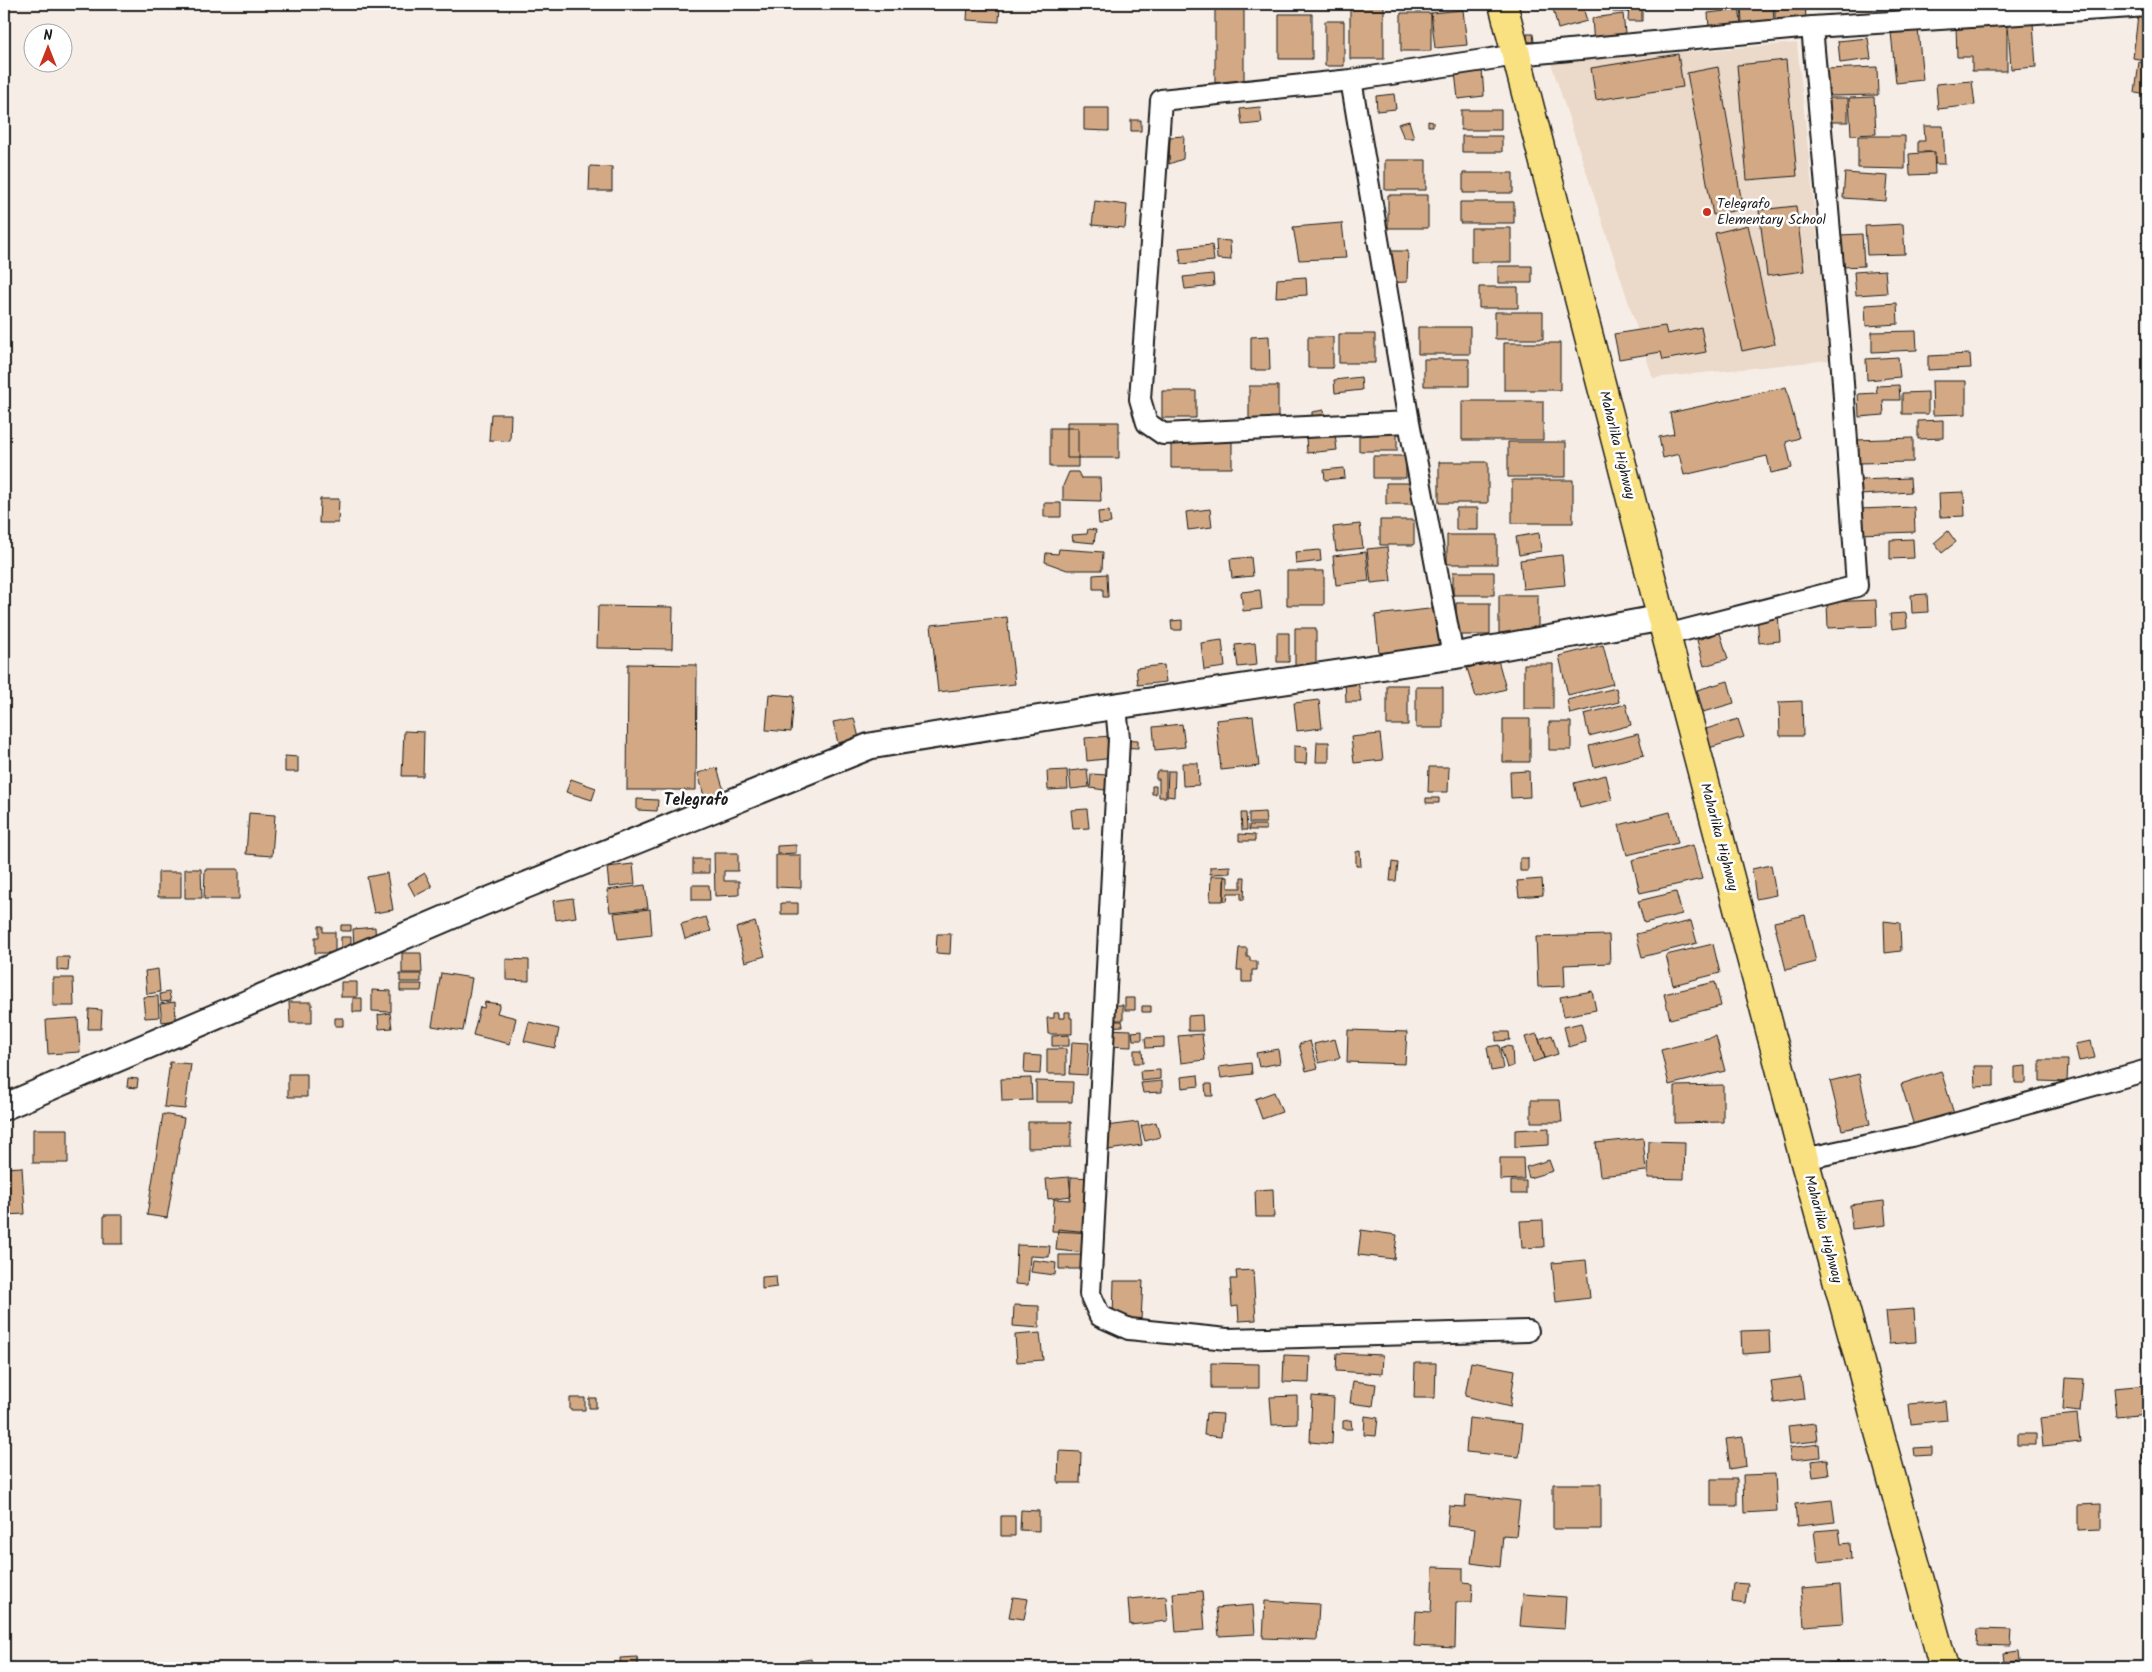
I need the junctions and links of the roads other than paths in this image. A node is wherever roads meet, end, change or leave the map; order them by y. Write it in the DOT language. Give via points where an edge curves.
graph roads {
  1 [pos="1504,4"];
  2 [pos="2148,6"];
  3 [pos="1812,27"];
  4 [pos="1516,55"];
  5 [pos="1351,80"];
  6 [pos="1409,422"];
  7 [pos="1664,627"];
  8 [pos="1453,656"];
  9 [pos="1116,706"];
  10 [pos="2148,1070"];
  11 [pos="4,1107"];
  12 [pos="1804,1159"];
  13 [pos="1528,1331"];
  14 [pos="1944,1668"];
  1 -- 4 [label="highway, Maharlika Highway"];
  2 -- 3 [label="street"];
  3 -- 4 [label="street"];
  3 -- 7 [label="street" via="1857,586"];
  4 -- 5 [label="street"];
  4 -- 7 [label="highway, Maharlika Highway"];
  5 -- 6 [label="street"];
  5 -- 6 [label="street" via="1161,100 1140,399 1147,423 1163,434"];
  6 -- 8 [label="street"];
  7 -- 8 [label="street"];
  7 -- 12 [label="highway, Maharlika Highway"];
  8 -- 9 [label="street"];
  9 -- 11 [label="street" via="870,746 482,903"];
  9 -- 13 [label="street" via="1118,739 1090,1294 1100,1316 1129,1329 1226,1339"];
  10 -- 12 [label="street" via="1911,1136"];
  12 -- 14 [label="highway, Maharlika Highway"];
}
